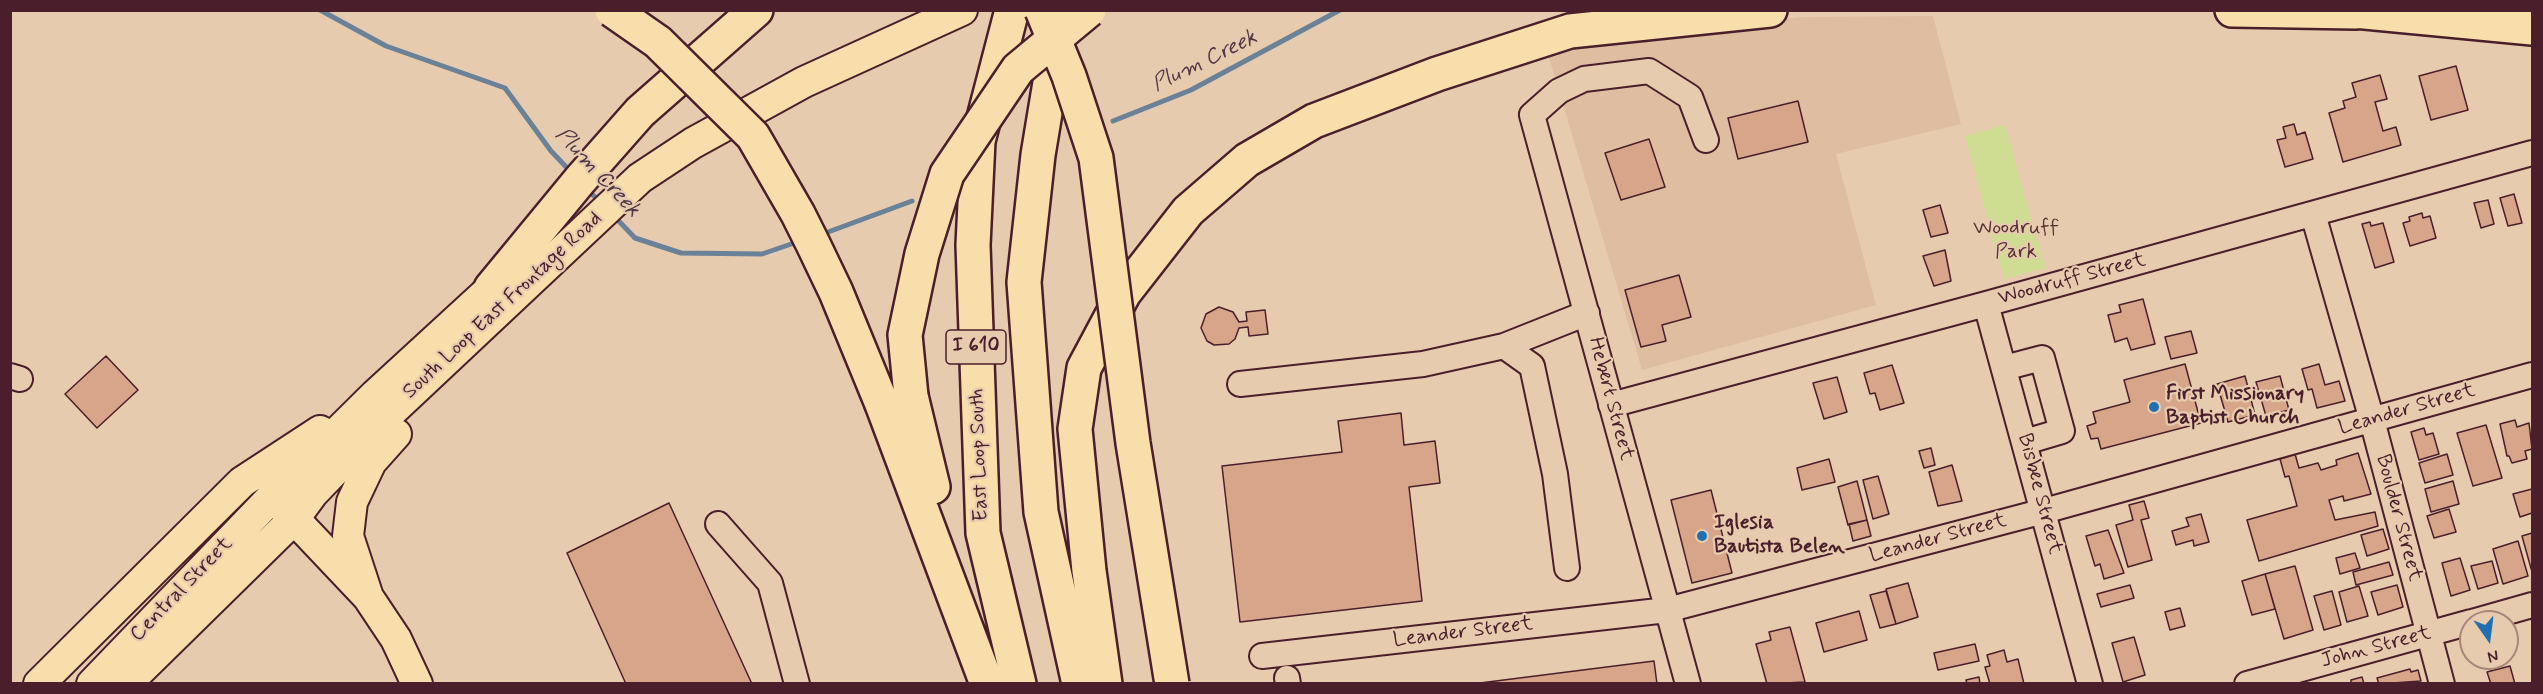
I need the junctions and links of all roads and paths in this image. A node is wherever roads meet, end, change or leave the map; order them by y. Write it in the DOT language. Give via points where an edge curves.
graph roads {
  1 [pos="612,10"];
  2 [pos="756,10"];
  3 [pos="1012,10"];
  4 [pos="1042,10"];
  5 [pos="1062,10"];
  6 [pos="1089,10"];
  7 [pos="1770,10"];
  8 [pos="2232,10"];
  9 [pos="2350,11"];
  10 [pos="939,15"];
  11 [pos="2532,28"];
  12 [pos="1706,140"];
  13 [pos="2532,153"];
  14 [pos="2313,214"];
  15 [pos="558,229"];
  16 [pos="491,288"];
  17 [pos="1986,304"];
  18 [pos="1587,313"];
  19 [pos="488,320"];
  20 [pos="1504,346"];
  21 [pos="2004,368"];
  22 [pos="2532,375"];
  23 [pos="1240,384"];
  24 [pos="375,394"];
  25 [pos="897,400"];
  26 [pos="1611,405"];
  27 [pos="2372,420"];
  28 [pos="2025,442"];
  29 [pos="273,496"];
  30 [pos="2044,511"];
  31 [pos="294,519"];
  32 [pos="717,524"];
  33 [pos="1567,568"];
  34 [pos="368,597"];
  35 [pos="2532,605"];
  36 [pos="1667,610"];
  37 [pos="2514,610"];
  38 [pos="2459,625"];
  39 [pos="2429,634"];
  40 [pos="1262,656"];
  41 [pos="39,684"];
  42 [pos="92,684"];
  43 [pos="126,684"];
  44 [pos="417,684"];
  45 [pos="797,684"];
  46 [pos="987,684"];
  47 [pos="1019,684"];
  48 [pos="1079,684"];
  49 [pos="1105,684"];
  50 [pos="1172,684"];
  51 [pos="1688,684"];
  52 [pos="2090,684"];
  53 [pos="2247,684"];
  54 [pos="2442,684"];
  1 -- 25 [label="highway, bridge" via="658,42 753,136"];
  2 -- 15 [label="highway" via="627,126"];
  3 -- 47 [label="highway, East Loop South / I 610" via="978,141 973,245 983,533"];
  4 -- 50 [label="highway, bridge" via="1096,158 1133,443"];
  5 -- 48 [label="highway, I 610" via="1038,155 1024,282 1041,512"];
  6 -- 25 [label="highway, bridge" via="1018,69 947,174 922,254 905,335"];
  7 -- 49 [label="highway" via="1570,30 1437,74 1314,121 1247,160 1188,211 1124,293 1084,368 1075,429"];
  8 -- 9 [label="highway"];
  9 -- 11 [label="highway"];
  10 -- 15 [label="main road, South Loop East Frontage Road" via="796,66 684,128 665,151 592,194"];
  12 -- 18 [label="street, Hebert Street" via="1690,97 1649,71 1584,78 1559,91 1532,115"];
  13 -- 14 [label="street, Woodruff Street"];
  14 -- 17 [label="street, Woodruff Street"];
  14 -- 27 [label="street, Boulder Street"];
  15 -- 16 [label="highway"];
  15 -- 19 [label="main road, South Loop East Frontage Road"];
  16 -- 24 [label="main road, South Loop East Frontage Road"];
  17 -- 21 [label="street, Bisbee Street"];
  17 -- 26 [label="street, Woodruff Street"];
  18 -- 20 [label="street"];
  18 -- 26 [label="street, Hebert Street"];
  19 -- 31 [label="main road, South Loop East Frontage Road" via="393,410 321,484"];
  19 -- 34 [label="main road" via="457,366 371,462 352,502 348,536"];
  20 -- 23 [label="street" via="1423,364"];
  20 -- 33 [label="street" via="1532,366 1555,474"];
  21 -- 28 [label="street, Bisbee Street"];
  21 -- 28 [label="street" via="2042,358 2062,432"];
  22 -- 27 [label="street, Leander Street"];
  24 -- 29 [label="main road, South Loop East Frontage Road"];
  24 -- 41 [label="main road" via="242,482"];
  25 -- 46 [label="highway"];
  26 -- 36 [label="street, Hebert Street"];
  27 -- 30 [label="street, Leander Street"];
  27 -- 39 [label="street, Boulder Street"];
  28 -- 30 [label="street, Bisbee Street"];
  29 -- 31 [label="main road"];
  29 -- 42 [label="main road, Central Street"];
  30 -- 36 [label="street, Leander Street"];
  30 -- 52 [label="street, Bisbee Street"];
  31 -- 34 [label="main road"];
  31 -- 43 [label="main road, Central Street"];
  32 -- 45 [label="street" via="770,583"];
  34 -- 44 [label="main road" via="396,639"];
  35 -- 37 [label="street, John Street"];
  36 -- 40 [label="street, Leander Street"];
  36 -- 51 [label="street, Hebert Street"];
  38 -- 39 [label="street, John Street"];
  39 -- 53 [label="street, John Street"];
  39 -- 54 [label="street, Boulder Street"];
}
